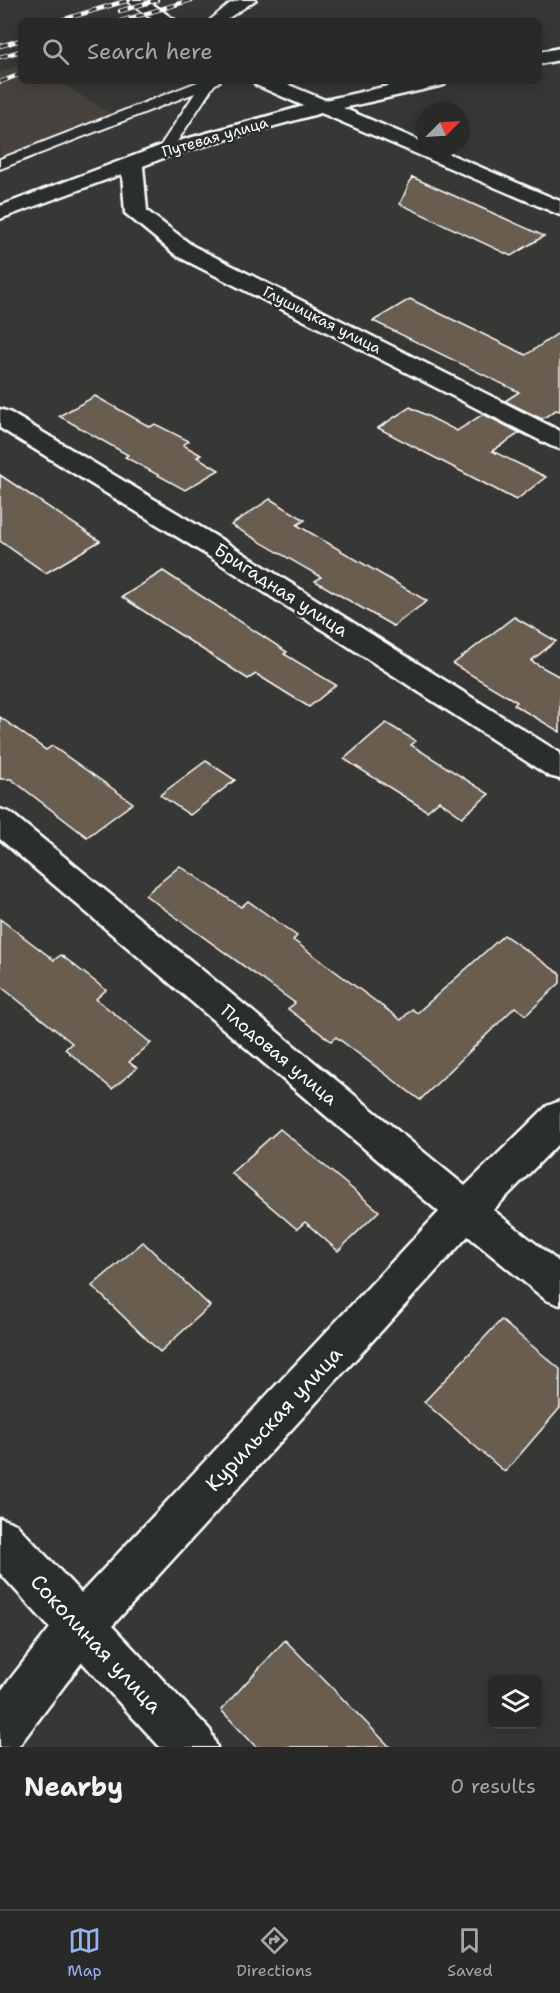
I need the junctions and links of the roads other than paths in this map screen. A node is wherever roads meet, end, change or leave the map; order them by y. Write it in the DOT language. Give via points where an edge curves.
graph roads {
  1 [pos="135,0"];
  2 [pos="250,0"];
  3 [pos="162,18"];
  4 [pos="220,18"];
  5 [pos="560,54"];
  6 [pos="542,57"];
  7 [pos="206,84"];
  8 [pos="210,84"];
  9 [pos="270,84"];
  10 [pos="423,84"];
  11 [pos="322,107"];
  12 [pos="164,151"];
  13 [pos="132,163"];
  14 [pos="0,164"];
  15 [pos="560,209"];
  16 [pos="0,213"];
  17 [pos="0,417"];
  18 [pos="560,441"];
  19 [pos="560,768"];
  20 [pos="0,821"];
  21 [pos="560,1117"];
  22 [pos="466,1211"];
  23 [pos="560,1287"];
  24 [pos="0,1540"];
  25 [pos="80,1627"];
  26 [pos="0,1731"];
  27 [pos="193,1747"];
  1 -- 3 [label="street"];
  2 -- 4 [label="lane"];
  5 -- 6 [label="street"];
  7 -- 14 [label="lane"];
  8 -- 12 [label="lane"];
  9 -- 11 [label="street"];
  10 -- 11 [label="street, Путевая улица"];
  11 -- 12 [label="street, Путевая улица"];
  11 -- 15 [label="street"];
  12 -- 13 [label="street, Путевая улица"];
  13 -- 16 [label="street, Путевая улица"];
  13 -- 18 [label="street, Глушицкая улица" via="136,213 186,251"];
  17 -- 19 [label="street, Бригадная улица"];
  20 -- 22 [label="street, Плодовая улица"];
  21 -- 22 [label="street, Курильская улица"];
  22 -- 23 [label="street, Плодовая улица"];
  22 -- 25 [label="street, Курильская улица"];
  24 -- 25 [label="street, Соколиная улица"];
  25 -- 26 [label="street, Курильская улица"];
  25 -- 27 [label="street, Соколиная улица"];
}
